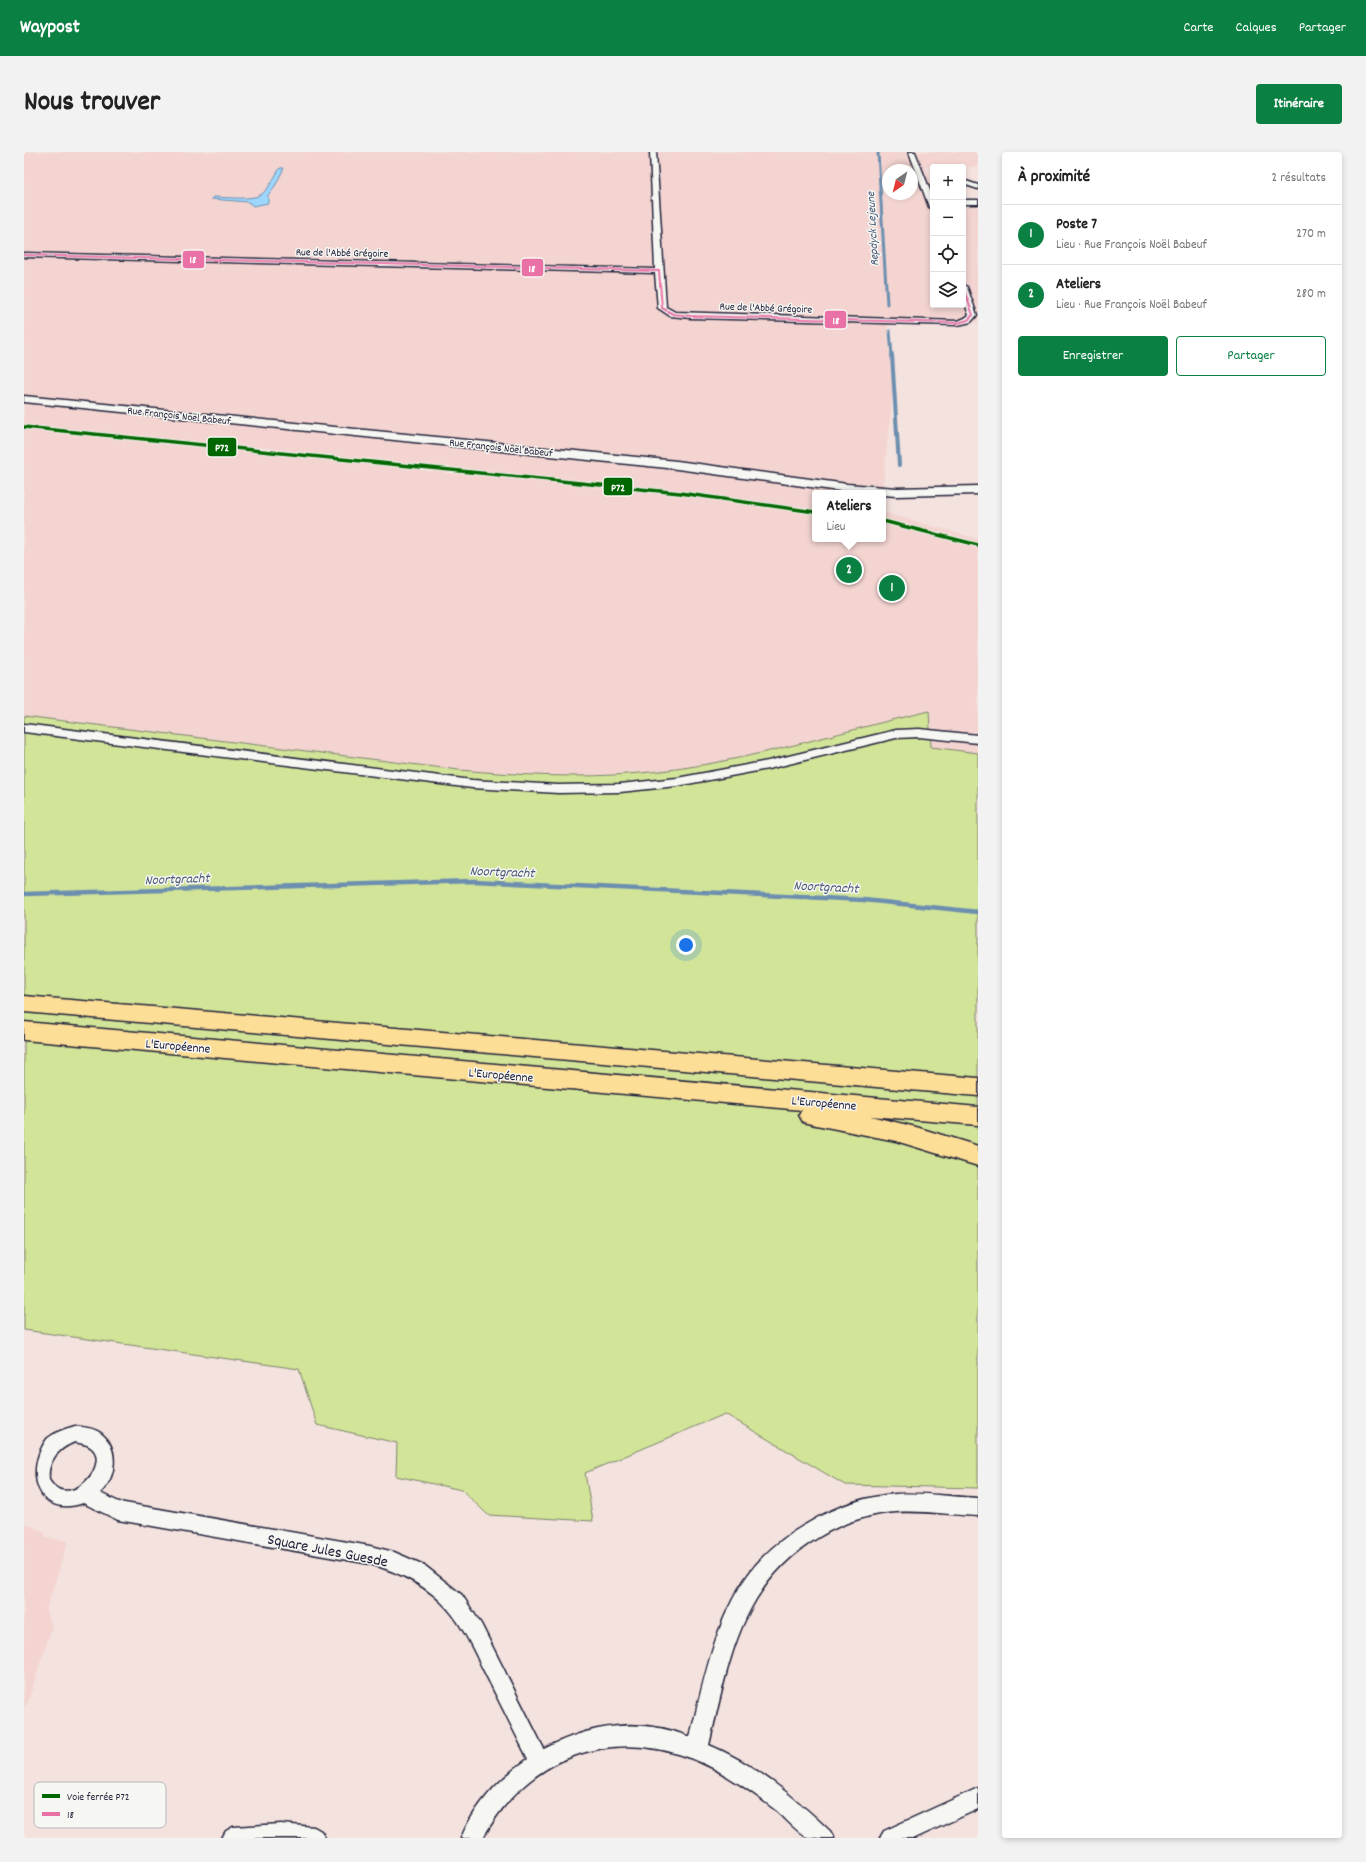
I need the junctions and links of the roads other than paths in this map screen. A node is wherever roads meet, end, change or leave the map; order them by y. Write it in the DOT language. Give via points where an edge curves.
graph roads {
  1 [pos="653,152"];
  2 [pos="912,152"];
  3 [pos="917,164"];
  4 [pos="918,167"];
  5 [pos="923,180"];
  6 [pos="966,183"];
  7 [pos="978,186"];
  8 [pos="931,200"];
  9 [pos="966,202"];
  10 [pos="978,202"];
  11 [pos="24,255"];
  12 [pos="659,271"];
  13 [pos="966,295"];
  14 [pos="24,399"];
  15 [pos="875,490"];
  16 [pos="978,490"];
  17 [pos="886,491"];
  18 [pos="24,728"];
  19 [pos="978,739"];
  20 [pos="24,1004"];
  21 [pos="24,1032"];
  22 [pos="24,1043"];
  23 [pos="263,1053"];
  24 [pos="871,1078"];
  25 [pos="978,1078"];
  26 [pos="617,1084"];
  27 [pos="978,1087"];
  28 [pos="978,1116"];
  29 [pos="978,1156"];
  30 [pos="85,1494"];
  31 [pos="978,1507"];
  32 [pos="698,1751"];
  33 [pos="540,1762"];
  34 [pos="978,1798"];
  35 [pos="233,1838"];
  36 [pos="314,1838"];
  37 [pos="472,1838"];
  38 [pos="823,1838"];
  39 [pos="891,1838"];
  1 -- 12 [label="street, Rue de l'Abbé Grégoire"];
  2 -- 3 [label="street"];
  4 -- 5 [label="street"];
  4 -- 5 [label="street" via="930,174"];
  5 -- 8 [label="street"];
  6 -- 7 [label="street"];
  9 -- 10 [label="street"];
  11 -- 12 [label="street, Rue de l'Abbé Grégoire"];
  12 -- 13 [label="street, Rue de l'Abbé Grégoire" via="662,308 673,314 692,316 958,323 968,320 973,314"];
  14 -- 15 [label="street, Rue François Noël Babeuf" via="677,465"];
  16 -- 17 [label="street, Rue François Noël Babeuf"];
  18 -- 19 [label="street" via="472,784 558,789 626,787 683,781 762,767 896,734 919,733"];
  20 -- 24 [label="highway, L'Européenne"];
  21 -- 23 [label="highway, L'Européenne"];
  22 -- 23 [label="highway"];
  23 -- 26 [label="highway, L'Européenne"];
  24 -- 25 [label="highway"];
  24 -- 27 [label="highway, L'Européenne"];
  26 -- 28 [label="highway, L'Européenne"];
  26 -- 29 [label="highway" via="858,1122 909,1134"];
  30 -- 33 [label="street, Square Jules Guesde" via="118,1511 370,1555 394,1561 417,1572 446,1593 468,1620"];
  31 -- 32 [label="street" via="908,1503 874,1506 817,1527 784,1549 756,1579 736,1614 720,1661"];
  32 -- 33 [label="street" via="660,1738 632,1734 616,1735 570,1746"];
  32 -- 38 [label="street" via="762,1787 794,1811"];
  33 -- 37 [label="street" via="516,1779 497,1798"];
  34 -- 39 [label="street"];
  35 -- 36 [label="street" via="281,1835"];
}
